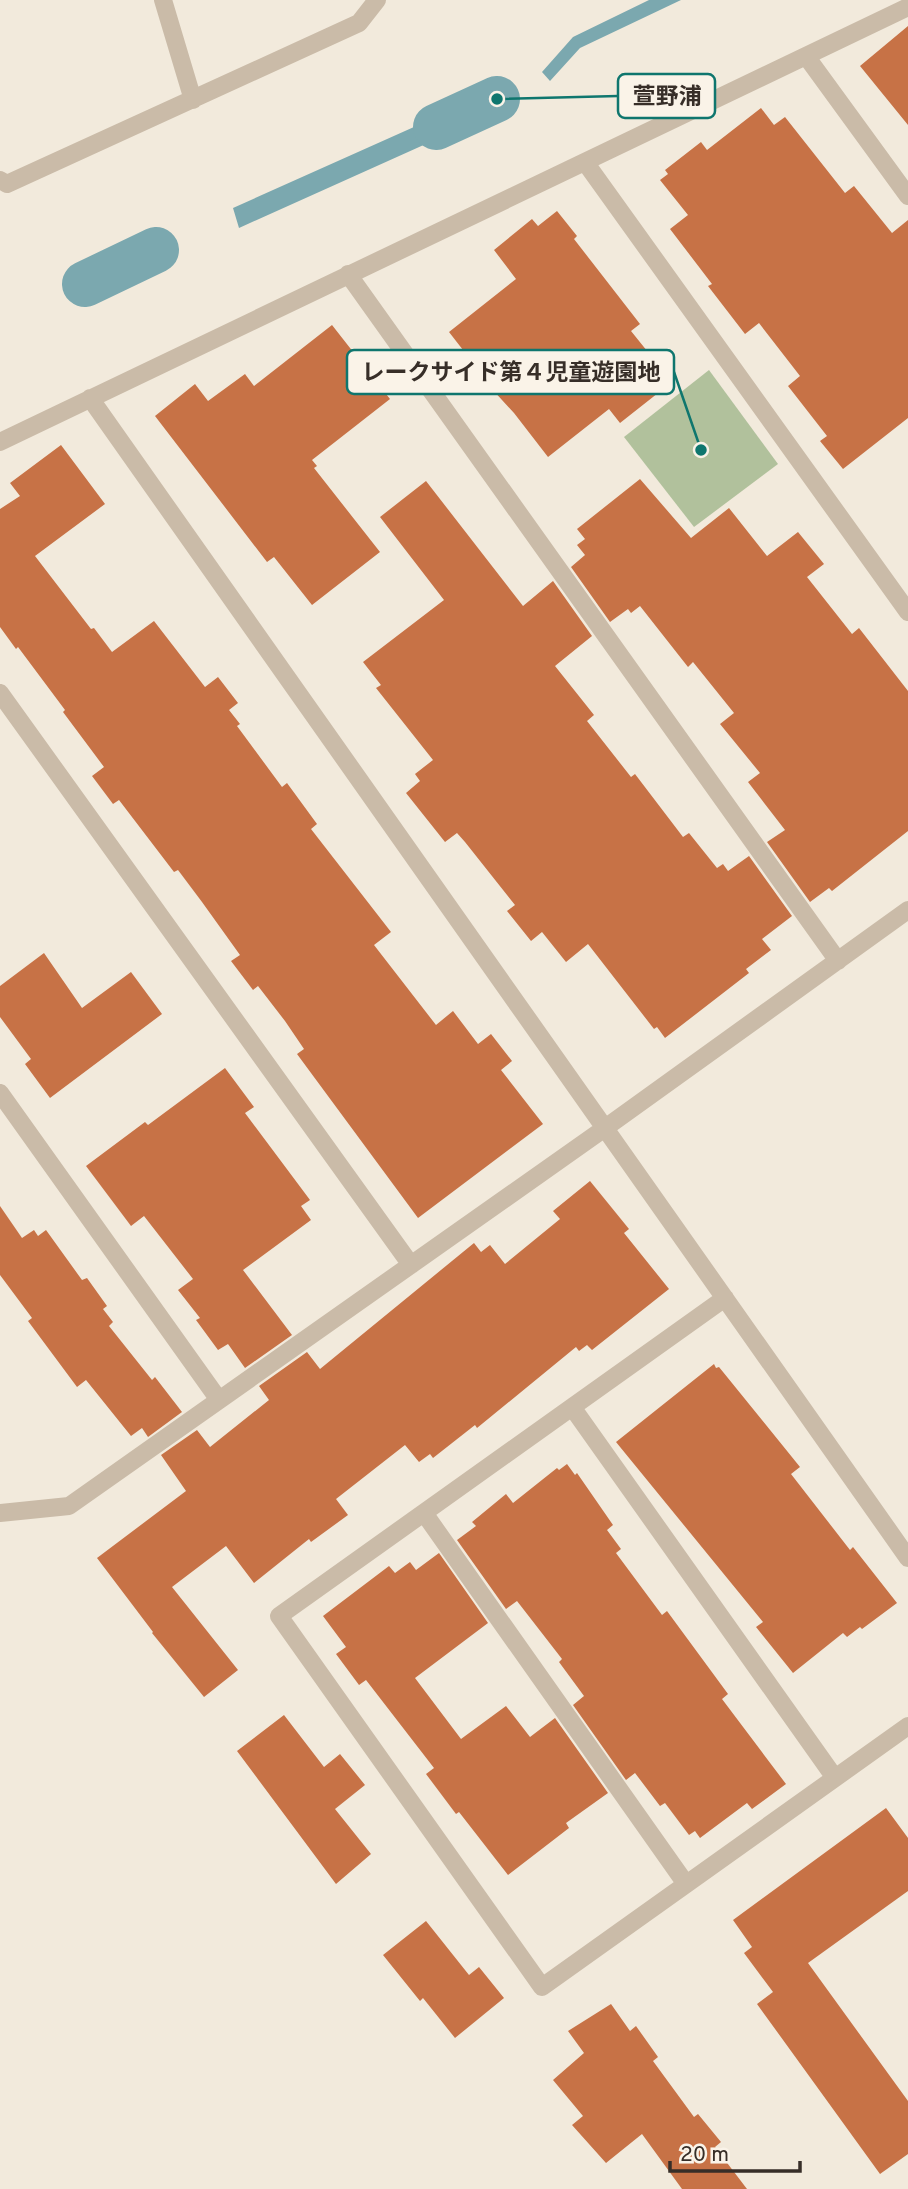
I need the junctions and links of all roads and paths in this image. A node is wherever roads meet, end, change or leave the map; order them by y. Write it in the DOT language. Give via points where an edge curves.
graph roads {
  1 [pos="163,0"];
  2 [pos="377,0"];
  3 [pos="908,7"];
  4 [pos="806,55"];
  5 [pos="193,100"];
  6 [pos="585,162"];
  7 [pos="0,180"];
  8 [pos="908,195"];
  9 [pos="348,274"];
  10 [pos="90,398"];
  11 [pos="0,442"];
  12 [pos="908,612"];
  13 [pos="0,693"];
  14 [pos="908,911"];
  15 [pos="838,961"];
  16 [pos="0,1093"];
  17 [pos="605,1128"];
  18 [pos="411,1265"];
  19 [pos="725,1298"];
  20 [pos="219,1400"];
  21 [pos="572,1407"];
  22 [pos="0,1513"];
  23 [pos="424,1513"];
  24 [pos="908,1558"];
  25 [pos="908,1726"];
  26 [pos="835,1778"];
  27 [pos="686,1884"];
  1 -- 5 [label="street"];
  2 -- 5 [label="street" via="359,23"];
  3 -- 4 [label="street"];
  4 -- 6 [label="street"];
  4 -- 8 [label="street"];
  5 -- 7 [label="street" via="7,184"];
  6 -- 9 [label="street"];
  6 -- 12 [label="street"];
  9 -- 10 [label="street"];
  9 -- 15 [label="street"];
  10 -- 11 [label="street"];
  10 -- 17 [label="street"];
  13 -- 18 [label="street"];
  14 -- 15 [label="street"];
  15 -- 17 [label="street"];
  16 -- 20 [label="street"];
  17 -- 18 [label="street"];
  17 -- 19 [label="street"];
  18 -- 20 [label="street"];
  19 -- 21 [label="street"];
  19 -- 24 [label="street"];
  20 -- 22 [label="street" via="69,1506"];
  21 -- 23 [label="street"];
  21 -- 26 [label="street"];
  23 -- 27 [label="street"];
  23 -- 27 [label="street" via="279,1616 542,1987"];
  25 -- 26 [label="street"];
  26 -- 27 [label="street"];
}
